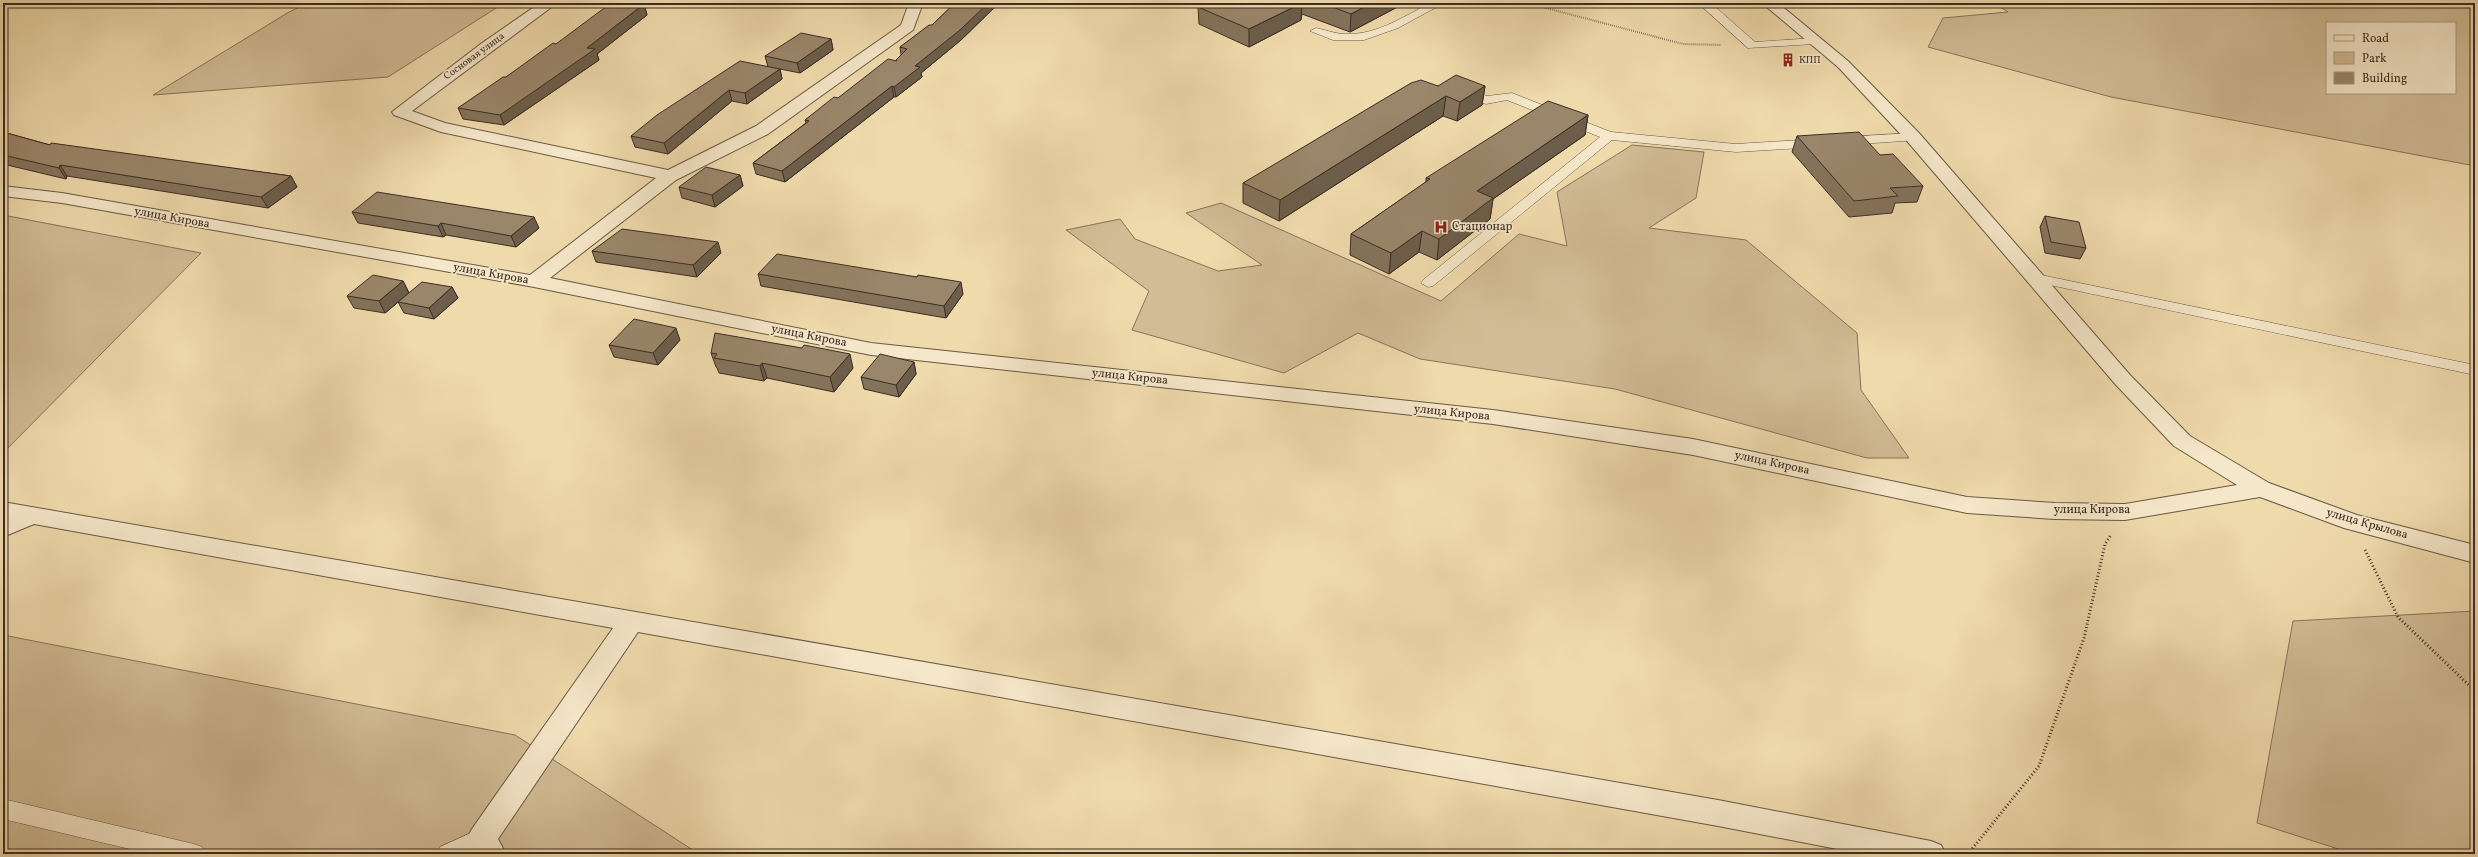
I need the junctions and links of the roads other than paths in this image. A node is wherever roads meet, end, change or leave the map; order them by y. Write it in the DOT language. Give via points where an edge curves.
graph roads {
  1 [pos="550,3"];
  2 [pos="916,3"];
  3 [pos="1438,3"];
  4 [pos="1704,3"];
  5 [pos="1769,3"];
  6 [pos="1316,31"];
  7 [pos="1815,41"];
  8 [pos="1448,90"];
  9 [pos="1609,136"];
  10 [pos="1913,137"];
  11 [pos="670,176"];
  12 [pos="3,191"];
  13 [pos="2036,278"];
  14 [pos="534,281"];
  15 [pos="1428,283"];
  16 [pos="2475,370"];
  17 [pos="2261,489"];
  18 [pos="3,510"];
  19 [pos="32,515"];
  20 [pos="3,528"];
  21 [pos="2475,554"];
  22 [pos="632,621"];
  23 [pos="3,809"];
  24 [pos="486,846"];
  25 [pos="194,854"];
  26 [pos="448,854"];
  27 [pos="1931,854"];
  1 -- 11 [label="street, Сосновая улица" via="487,46 400,112 441,127"];
  2 -- 11 [label="street" via="908,27 762,130"];
  3 -- 6 [label="lane" via="1370,37 1332,38"];
  4 -- 7 [label="lane" via="1752,46"];
  5 -- 7 [label="street, улица Крылова"];
  7 -- 10 [label="street, улица Крылова" via="1843,64"];
  8 -- 9 [label="lane" via="1455,89 1486,100 1508,96"];
  9 -- 10 [label="lane" via="1736,148"];
  9 -- 15 [label="lane"];
  10 -- 13 [label="street, улица Крылова"];
  11 -- 14 [label="street"];
  12 -- 14 [label="street, улица Кирова" via="62,198"];
  13 -- 16 [label="lane"];
  13 -- 17 [label="street, улица Крылова" via="2123,380 2182,441"];
  14 -- 17 [label="street, улица Кирова" via="871,348 1493,417 1693,447 1967,505 2055,511 2125,512"];
  17 -- 21 [label="street, улица Крылова" via="2352,522"];
  18 -- 19 [label="street"];
  19 -- 20 [label="street"];
  19 -- 22 [label="street"];
  22 -- 24 [label="street"];
  22 -- 27 [label="street" via="1718,812"];
  23 -- 25 [label="lane"];
  24 -- 26 [label="lane"];
}
